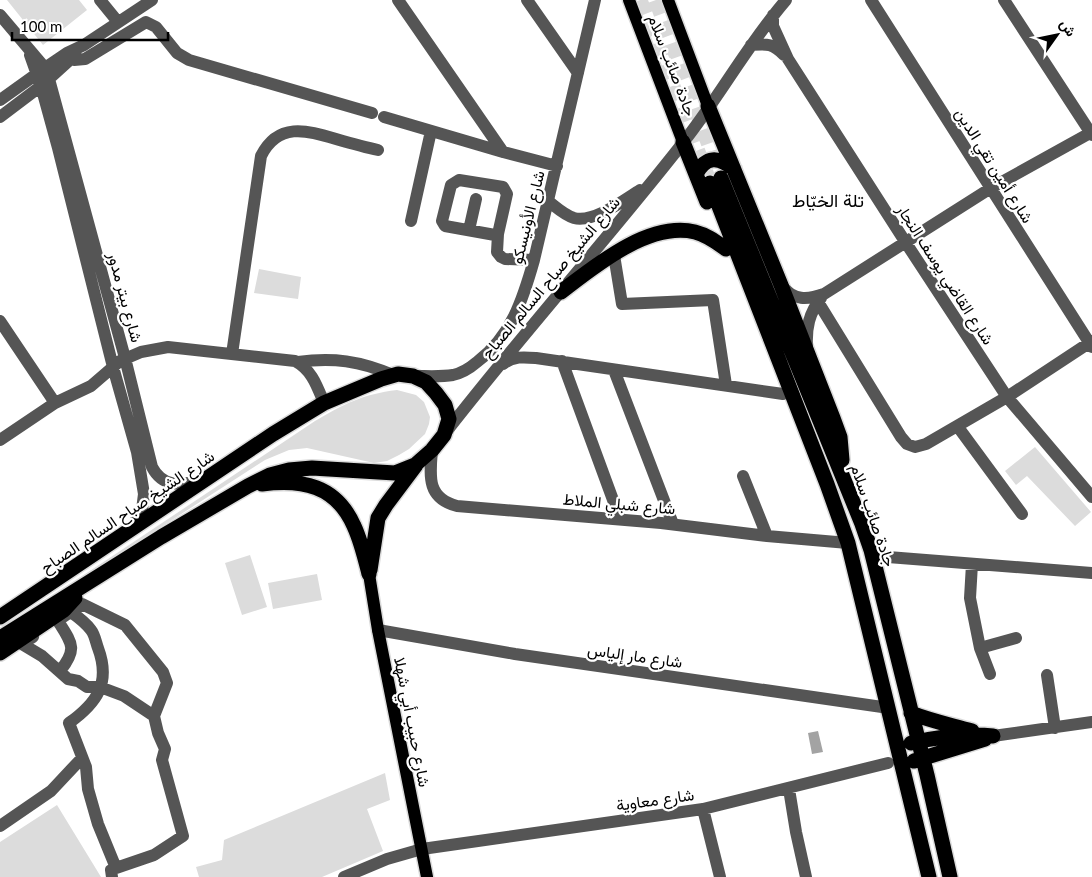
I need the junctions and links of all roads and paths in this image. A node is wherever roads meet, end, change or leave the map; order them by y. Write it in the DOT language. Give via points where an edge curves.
graph roads {
  1 [pos="100,0"];
  2 [pos="152,0"];
  3 [pos="527,0"];
  4 [pos="595,0"];
  5 [pos="629,0"];
  6 [pos="668,0"];
  7 [pos="786,0"];
  8 [pos="871,0"];
  9 [pos="1004,0"];
  10 [pos="399,1"];
  11 [pos="0,15"];
  12 [pos="773,15"];
  13 [pos="118,22"];
  14 [pos="751,45"];
  15 [pos="69,56"];
  16 [pos="788,59"];
  17 [pos="578,73"];
  18 [pos="43,77"];
  19 [pos="0,100"];
  20 [pos="708,106"];
  21 [pos="0,117"];
  22 [pos="432,131"];
  23 [pos="1092,133"];
  24 [pos="683,142"];
  25 [pos="378,150"];
  26 [pos="502,152"];
  27 [pos="557,166"];
  28 [pos="734,169"];
  29 [pos="696,174"];
  30 [pos="652,182"];
  31 [pos="991,188"];
  32 [pos="476,199"];
  33 [pos="548,201"];
  34 [pos="410,221"];
  35 [pos="469,230"];
  36 [pos="498,234"];
  37 [pos="906,243"];
  38 [pos="726,249"];
  39 [pos="614,255"];
  40 [pos="534,260"];
  41 [pos="781,286"];
  42 [pos="561,292"];
  43 [pos="821,298"];
  44 [pos="113,313"];
  45 [pos="100,318"];
  46 [pos="0,321"];
  47 [pos="1091,344"];
  48 [pos="808,352"];
  49 [pos="232,354"];
  50 [pos="125,358"];
  51 [pos="562,361"];
  52 [pos="298,362"];
  53 [pos="113,367"];
  54 [pos="614,370"];
  55 [pos="393,375"];
  56 [pos="414,376"];
  57 [pos="490,376"];
  58 [pos="726,385"];
  59 [pos="782,394"];
  60 [pos="1008,397"];
  61 [pos="324,403"];
  62 [pos="56,404"];
  63 [pos="958,426"];
  64 [pos="0,440"];
  65 [pos="438,442"];
  66 [pos="417,464"];
  67 [pos="743,476"];
  68 [pos="844,479"];
  69 [pos="203,481"];
  70 [pos="827,484"];
  71 [pos="248,486"];
  72 [pos="1092,497"];
  73 [pos="1022,514"];
  74 [pos="620,520"];
  75 [pos="674,524"];
  76 [pos="132,527"];
  77 [pos="767,536"];
  78 [pos="848,543"];
  79 [pos="871,550"];
  80 [pos="888,557"];
  81 [pos="85,559"];
  82 [pos="972,564"];
  83 [pos="875,567"];
  84 [pos="1092,573"];
  85 [pos="369,574"];
  86 [pos="98,575"];
  87 [pos="0,605"];
  88 [pos="71,612"];
  89 [pos="0,617"];
  90 [pos="58,621"];
  91 [pos="378,630"];
  92 [pos="0,638"];
  93 [pos="1016,638"];
  94 [pos="980,648"];
  95 [pos="0,653"];
  96 [pos="60,671"];
  97 [pos="990,674"];
  98 [pos="1047,675"];
  99 [pos="100,687"];
  100 [pos="889,708"];
  101 [pos="911,713"];
  102 [pos="154,716"];
  103 [pos="1092,722"];
  104 [pos="1055,728"];
  105 [pos="987,735"];
  106 [pos="919,741"];
  107 [pos="898,746"];
  108 [pos="82,758"];
  109 [pos="923,759"];
  110 [pos="895,764"];
  111 [pos="789,789"];
  112 [pos="703,809"];
  113 [pos="0,826"];
  114 [pos="422,849"];
  115 [pos="114,872"];
  116 [pos="344,877"];
  117 [pos="427,877"];
  118 [pos="720,877"];
  119 [pos="806,877"];
  120 [pos="929,877"];
  121 [pos="950,877"];
  1 -- 13 [label="street"];
  2 -- 13 [label="street"];
  3 -- 17 [label="street"];
  4 -- 17 [label="street, شارع الأونيسكو"];
  5 -- 24 [label="main road, جادة صائب سلام"];
  6 -- 20 [label="main road, جادة صائب سلام"];
  7 -- 12 [label="street, شارع الشيخ صباح السالم الصباح"];
  8 -- 31 [label="street, شارع أمين تقي الدين"];
  9 -- 23 [label="street"];
  10 -- 26 [label="street"];
  11 -- 18 [label="street" via="28,50"];
  12 -- 14 [label="street, شارع الشيخ صباح السالم الصباح"];
  12 -- 16 [label="street, شارع القاضي يوسف النجار" via="773,26"];
  13 -- 15 [label="street"];
  14 -- 16 [label="street, شارع القاضي يوسف النجار" via="775,46"];
  14 -- 20 [label="street, شارع الشيخ صباح السالم الصباح"];
  15 -- 18 [label="street"];
  15 -- 22 [label="street" via="78,61 85,59 146,22 156,27 177,53 190,60"];
  16 -- 37 [label="street, شارع القاضي يوسف النجار"];
  17 -- 27 [label="street, شارع الأونيسكو"];
  18 -- 19 [label="street"];
  18 -- 21 [label="street"];
  18 -- 44 [label="street, شارع بيتر مدور"];
  18 -- 45 [label="street, شارع بيتر مدور"];
  20 -- 24 [label="street, شارع الشيخ صباح السالم الصباح"];
  20 -- 28 [label="highway"];
  22 -- 26 [label="street"];
  22 -- 34 [label="street"];
  23 -- 31 [label="street"];
  24 -- 29 [label="highway"];
  24 -- 30 [label="street, شارع الشيخ صباح السالم الصباح"];
  25 -- 49 [label="street" via="302,130 278,136 264,149"];
  26 -- 27 [label="street"];
  27 -- 33 [label="street, شارع الأونيسكو"];
  28 -- 29 [label="highway" via="712,160 703,163"];
  28 -- 41 [label="highway"];
  29 -- 38 [label="highway"];
  30 -- 33 [label="street" via="615,206 584,219 565,214"];
  30 -- 42 [label="street, شارع الشيخ صباح السالم الصباح"];
  31 -- 37 [label="street"];
  31 -- 47 [label="street, شارع أمين تقي الدين"];
  32 -- 35 [label="street"];
  33 -- 40 [label="street, شارع الأونيسكو"];
  35 -- 36 [label="street"];
  35 -- 36 [label="street" via="445,226 442,221 451,185 459,180 506,190"];
  36 -- 40 [label="street" via="497,252 501,257"];
  37 -- 43 [label="street"];
  37 -- 60 [label="street, شارع القاضي يوسف النجار"];
  38 -- 39 [label="highway" via="697,232 676,231 656,234"];
  38 -- 59 [label="highway"];
  39 -- 42 [label="highway"];
  39 -- 58 [label="street" via="622,304 714,300"];
  40 -- 56 [label="street, شارع الأونيسكو" via="513,321 490,352 453,375"];
  41 -- 43 [label="street" via="803,299"];
  41 -- 48 [label="highway"];
  42 -- 57 [label="street, شارع الشيخ صباح السالم الصباح"];
  43 -- 48 [label="street" via="808,323"];
  43 -- 63 [label="street" via="904,441 914,447 926,444"];
  44 -- 45 [label="street"];
  44 -- 50 [label="street, شارع بيتر مدور"];
  45 -- 53 [label="street, شارع بيتر مدور"];
  46 -- 62 [label="street"];
  47 -- 60 [label="street"];
  48 -- 68 [label="highway" via="840,437"];
  49 -- 50 [label="street" via="168,347"];
  49 -- 52 [label="street"];
  50 -- 53 [label="street"];
  50 -- 69 [label="street, شارع بيتر مدور" via="154,471 161,479 173,483"];
  51 -- 54 [label="street"];
  51 -- 57 [label="street" via="515,357"];
  51 -- 74 [label="street"];
  52 -- 55 [label="street" via="339,360 366,364"];
  52 -- 61 [label="street" via="314,378"];
  53 -- 62 [label="street" via="91,386"];
  53 -- 76 [label="street, شارع بيتر مدور" via="143,484 142,510"];
  54 -- 58 [label="street"];
  54 -- 75 [label="street"];
  55 -- 56 [label="highway"];
  55 -- 61 [label="highway, شارع الشيخ صباح السالم الصباح"];
  56 -- 65 [label="highway" via="431,387 445,405 449,419"];
  57 -- 65 [label="street, شارع الشيخ صباح السالم الصباح"];
  58 -- 59 [label="street"];
  59 -- 70 [label="highway"];
  60 -- 63 [label="street"];
  60 -- 72 [label="street, شارع القاضي يوسف النجار"];
  61 -- 69 [label="highway, شارع الشيخ صباح السالم الصباح"];
  62 -- 64 [label="street"];
  63 -- 73 [label="street"];
  65 -- 66 [label="highway"];
  65 -- 74 [label="street, شارع شبلي الملاط" via="430,477 433,489 441,498 457,506"];
  66 -- 71 [label="highway" via="396,472 321,468 280,472"];
  66 -- 85 [label="highway" via="378,518"];
  67 -- 77 [label="street"];
  68 -- 70 [label="highway, جادة صائب سلام" via="716,181"];
  68 -- 79 [label="highway, جادة صائب سلام"];
  69 -- 76 [label="highway, شارع الشيخ صباح السالم الصباح"];
  70 -- 78 [label="highway, جادة صائب سلام"];
  71 -- 85 [label="highway" via="300,483 329,495 351,520"];
  71 -- 86 [label="highway"];
  74 -- 75 [label="street, شارع شبلي الملاط"];
  75 -- 77 [label="street, شارع شبلي الملاط"];
  76 -- 81 [label="highway, شارع الشيخ صباح السالم الصباح"];
  77 -- 78 [label="street, شارع شبلي الملاط"];
  78 -- 100 [label="highway, جادة صائب سلام"];
  79 -- 80 [label="street"];
  79 -- 83 [label="highway, جادة صائب سلام"];
  80 -- 82 [label="street"];
  80 -- 83 [label="street"];
  81 -- 87 [label="highway" via="43,578"];
  81 -- 89 [label="highway, شارع الشيخ صباح السالم الصباح"];
  82 -- 84 [label="street"];
  82 -- 94 [label="street" via="970,598"];
  83 -- 101 [label="highway, جادة صائب سلام"];
  85 -- 91 [label="main road, شارع حبيب أبي شهلا"];
  86 -- 92 [label="highway"];
  86 -- 95 [label="highway" via="64,610"];
  88 -- 90 [label="street"];
  88 -- 99 [label="street" via="92,630 104,674"];
  88 -- 102 [label="street" via="82,604 125,625 163,672 167,683"];
  90 -- 96 [label="street" via="72,651"];
  90 -- 96 [label="street" via="22,644"];
  91 -- 100 [label="street, شارع مار إلياس" via="524,656"];
  91 -- 114 [label="main road, شارع حبيب أبي شهلا"];
  93 -- 94 [label="street"];
  94 -- 97 [label="street"];
  96 -- 99 [label="street" via="68,679 87,687"];
  98 -- 104 [label="street"];
  99 -- 102 [label="street" via="124,696"];
  99 -- 108 [label="street" via="86,710 69,723"];
  100 -- 107 [label="highway, جادة صائب سلام"];
  101 -- 105 [label="highway"];
  101 -- 106 [label="highway, جادة صائب سلام"];
  102 -- 115 [label="street" via="165,749 162,760 183,836 154,855"];
  103 -- 104 [label="street"];
  104 -- 105 [label="street"];
  105 -- 106 [label="highway"];
  105 -- 109 [label="highway"];
  106 -- 107 [label="highway"];
  106 -- 109 [label="highway, جادة صائب سلام"];
  107 -- 110 [label="highway, جادة صائب سلام"];
  108 -- 113 [label="street" via="47,794"];
  108 -- 115 [label="street" via="88,789"];
  109 -- 110 [label="highway"];
  109 -- 121 [label="highway, جادة صائب سلام"];
  110 -- 111 [label="street, شارع معاوية"];
  110 -- 120 [label="highway, جادة صائب سلام"];
  111 -- 112 [label="street, شارع معاوية"];
  111 -- 119 [label="street"];
  112 -- 114 [label="street, شارع معاوية"];
  112 -- 118 [label="street"];
  114 -- 116 [label="street, شارع معاوية"];
  114 -- 117 [label="main road, شارع حبيب أبي شهلا"];
}
